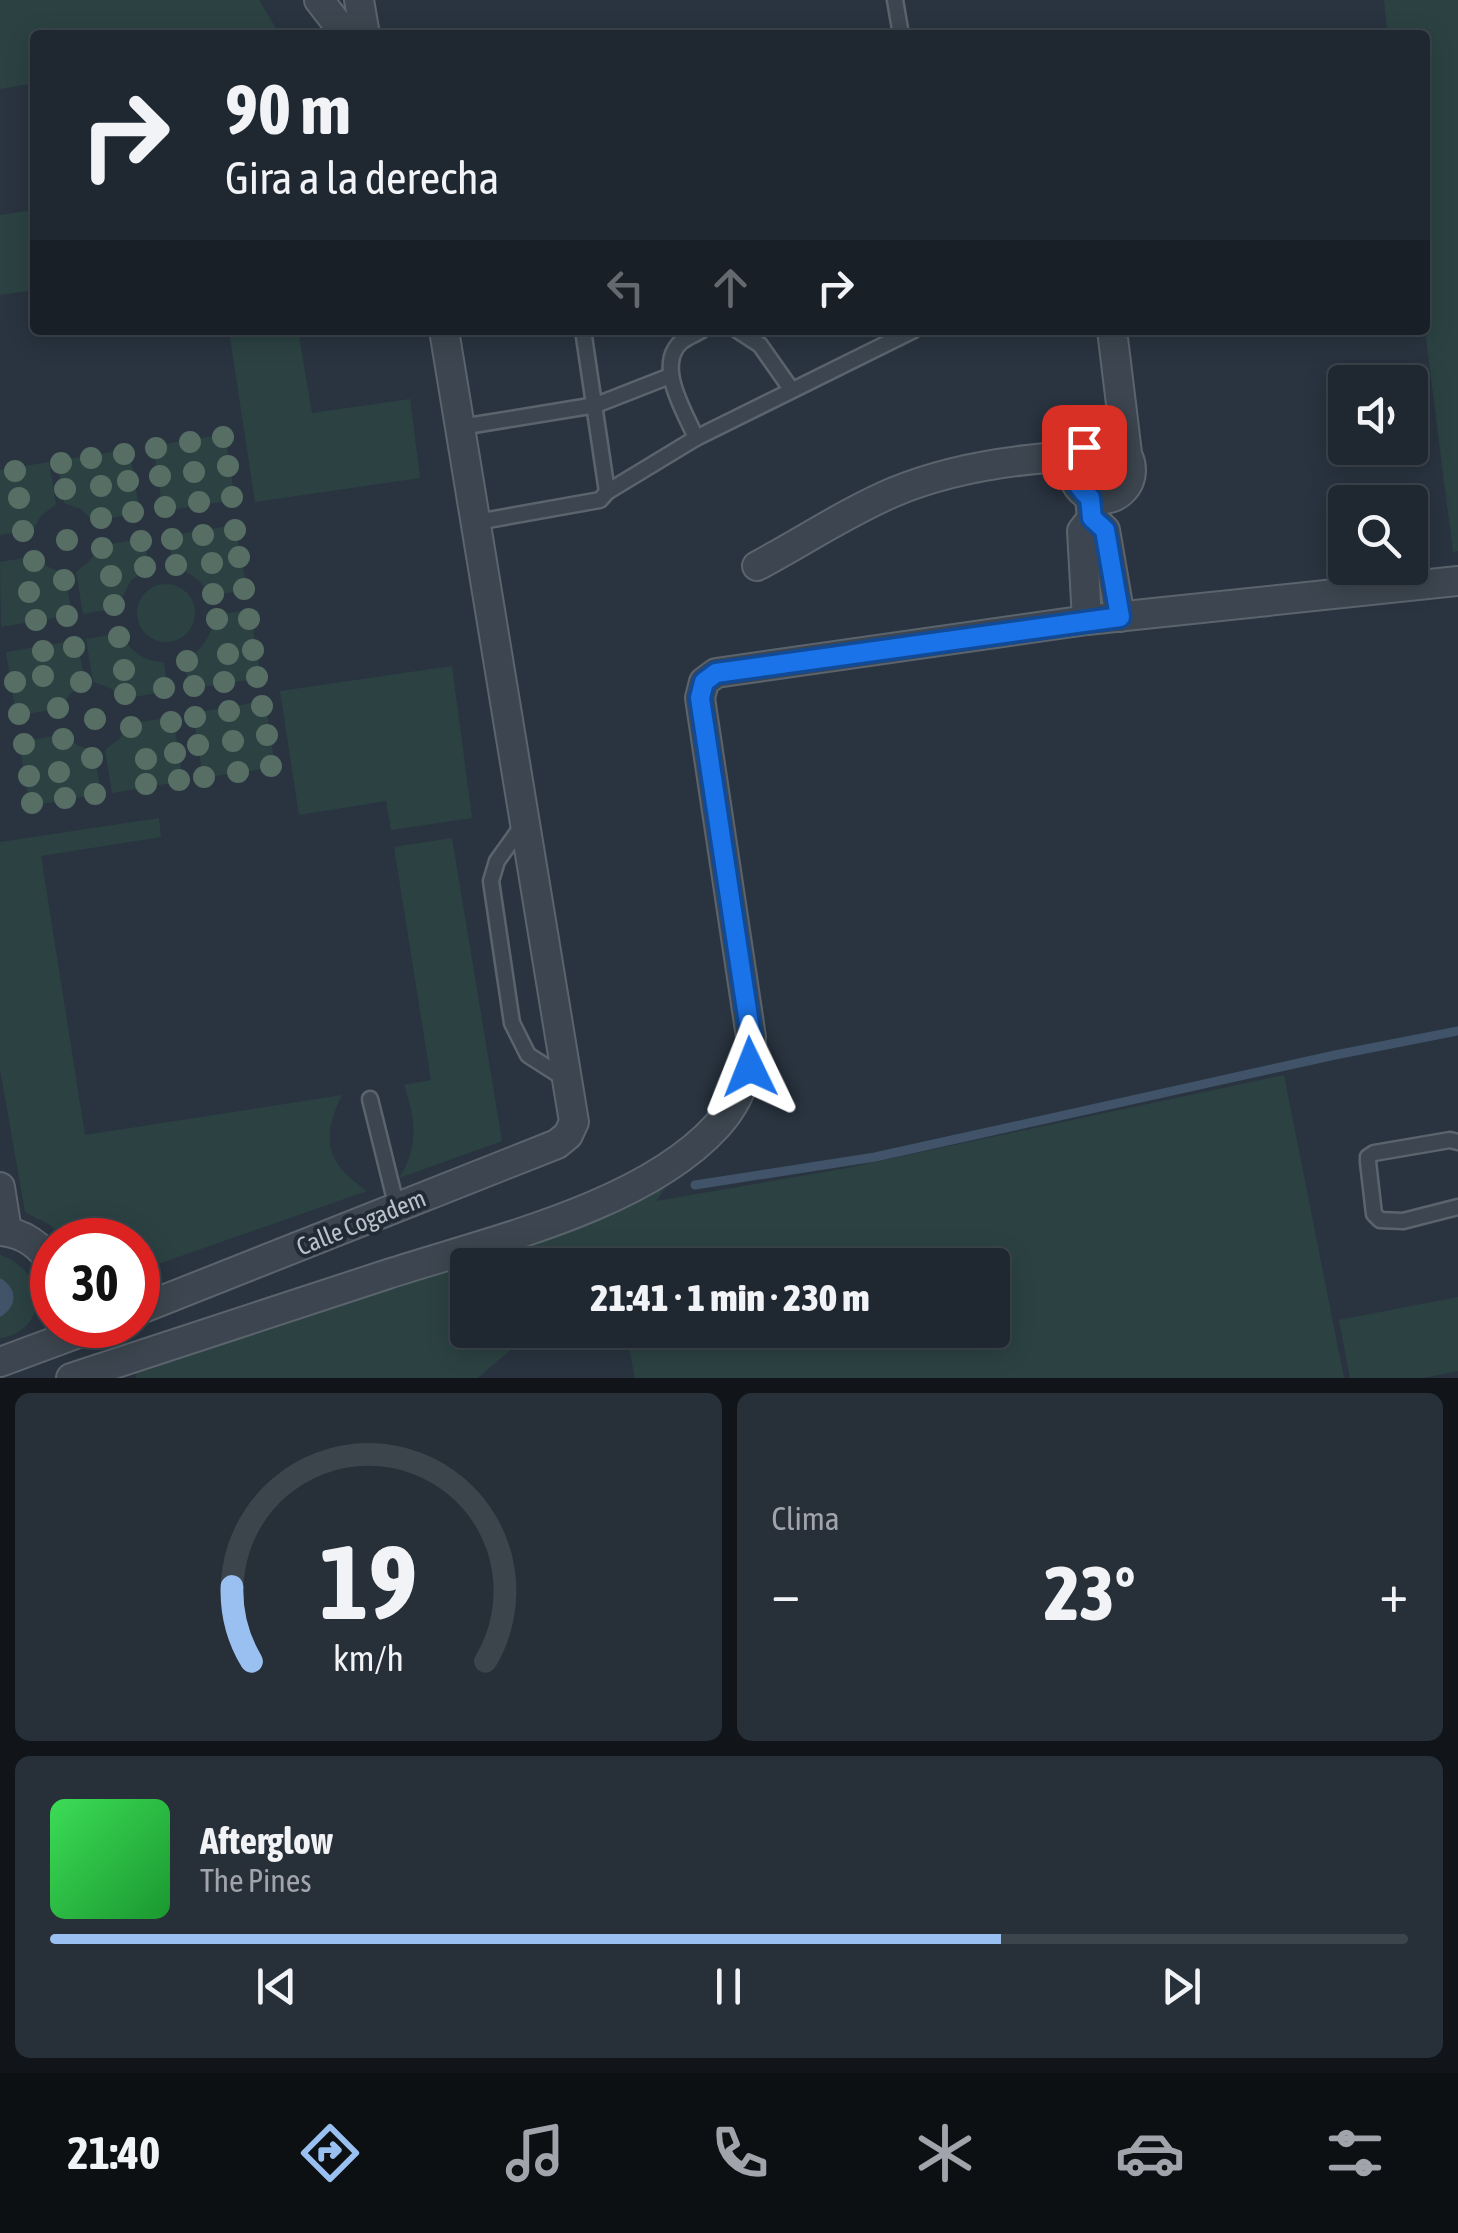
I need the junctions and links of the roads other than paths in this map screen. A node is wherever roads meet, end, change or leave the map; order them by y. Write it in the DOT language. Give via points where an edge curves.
graph roads {
  1 [pos="319,0"];
  2 [pos="359,0"];
  3 [pos="895,0"];
  4 [pos="342,30"];
  5 [pos="364,30"];
  6 [pos="900,30"];
  7 [pos="445,335"];
  8 [pos="585,335"];
  9 [pos="693,335"];
  10 [pos="744,335"];
  11 [pos="904,335"];
  12 [pos="1113,335"];
  13 [pos="670,376"];
  14 [pos="792,389"];
  15 [pos="596,405"];
  16 [pos="461,427"];
  17 [pos="696,438"];
  18 [pos="1127,453"];
  19 [pos="1076,456"];
  20 [pos="607,492"];
  21 [pos="1091,508"];
  22 [pos="478,522"];
  23 [pos="757,566"];
  24 [pos="1458,582"];
  25 [pos="1120,617"];
  26 [pos="1087,620"];
  27 [pos="526,820"];
  28 [pos="567,1080"];
  29 [pos="370,1099"];
  30 [pos="1458,1142"];
  31 [pos="0,1187"];
  32 [pos="1458,1206"];
  33 [pos="397,1208"];
  34 [pos="4,1231"];
  35 [pos="30,1241"];
  36 [pos="160,1301"];
  37 [pos="30,1347"];
  38 [pos="0,1362"];
  39 [pos="72,1378"];
  1 -- 4 [label="street"];
  2 -- 5 [label="street"];
  3 -- 6 [label="lane"];
  7 -- 16 [label="street"];
  8 -- 15 [label="lane"];
  9 -- 13 [label="lane" via="671,357"];
  10 -- 14 [label="lane" via="760,345"];
  11 -- 14 [label="lane"];
  12 -- 18 [label="street"];
  13 -- 15 [label="lane"];
  13 -- 17 [label="lane"];
  14 -- 17 [label="lane"];
  15 -- 16 [label="lane"];
  15 -- 20 [label="lane"];
  16 -- 22 [label="street"];
  17 -- 20 [label="lane"];
  18 -- 19 [label="street" via="1106,441"];
  18 -- 21 [label="street" via="1130,482 1120,495"];
  19 -- 21 [label="street" via="1072,472"];
  19 -- 23 [label="street" via="1032,459 891,493"];
  20 -- 22 [label="lane" via="589,503"];
  21 -- 25 [label="street" via="1105,530"];
  21 -- 26 [label="street" via="1082,531"];
  22 -- 27 [label="street"];
  24 -- 25 [label="street"];
  25 -- 26 [label="street"];
  26 -- 39 [label="street" via="716,673 704,682 700,698 751,1037 750,1067 718,1126 678,1159 588,1208"];
  27 -- 28 [label="street"];
  27 -- 28 [label="lane" via="496,862 491,881 512,1023 528,1055"];
  28 -- 33 [label="street, Calle Cogadem" via="574,1122 557,1144"];
  29 -- 33 [label="lane"];
  30 -- 32 [label="lane" via="1368,1157 1380,1220 1403,1221"];
  31 -- 34 [label="street"];
  33 -- 36 [label="street, Calle Cogadem"];
  34 -- 35 [label="street"];
  37 -- 38 [label="street"];
}
